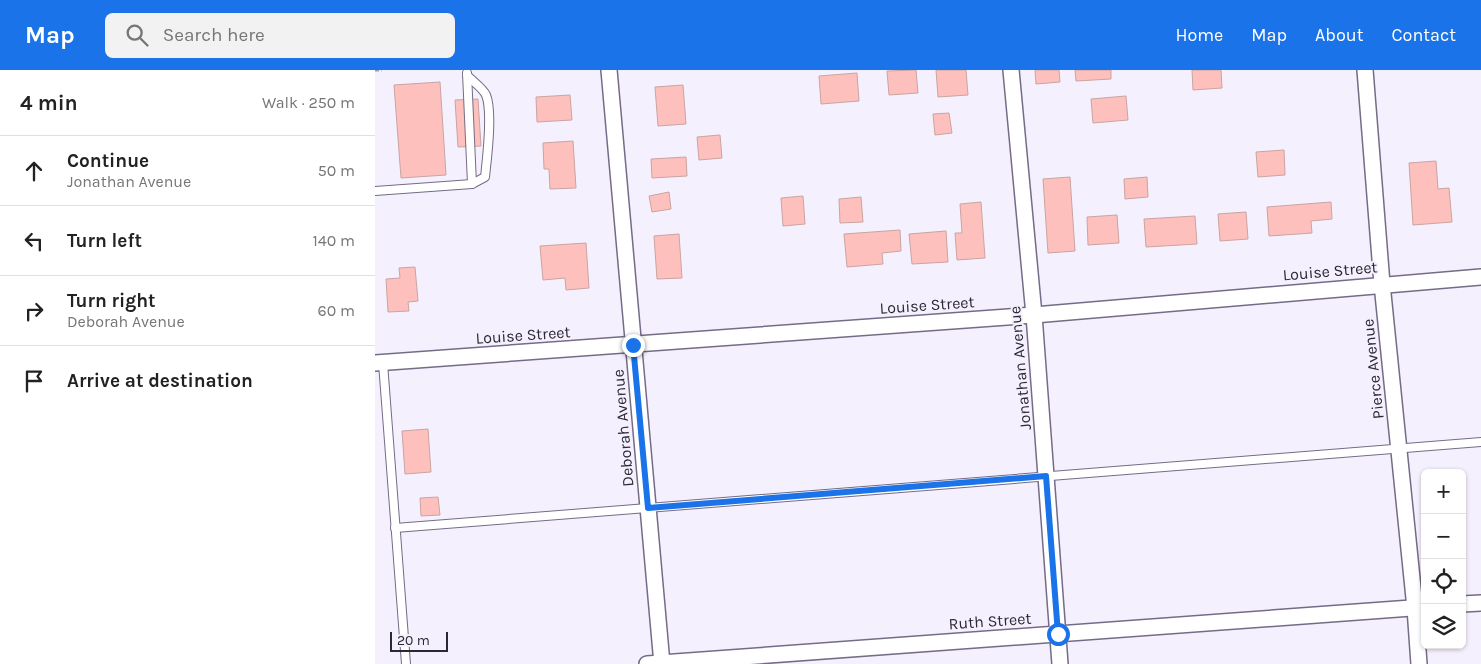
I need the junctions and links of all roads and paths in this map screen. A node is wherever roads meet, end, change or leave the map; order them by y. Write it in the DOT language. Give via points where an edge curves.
graph roads {
  1 [pos="375,70"];
  2 [pos="381,70"];
  3 [pos="609,70"];
  4 [pos="1011,70"];
  5 [pos="1365,70"];
  6 [pos="467,73"];
  7 [pos="472,184"];
  8 [pos="375,191"];
  9 [pos="1481,277"];
  10 [pos="1382,284"];
  11 [pos="1034,315"];
  12 [pos="633,345"];
  13 [pos="379,363"];
  14 [pos="1481,442"];
  15 [pos="1399,448"];
  16 [pos="1046,476"];
  17 [pos="648,508"];
  18 [pos="395,528"];
  19 [pos="1481,603"];
  20 [pos="1466,604"];
  21 [pos="1420,607"];
  22 [pos="1058,634"];
  23 [pos="406,664"];
  24 [pos="657,664"];
  25 [pos="1060,664"];
  26 [pos="1419,664"];
  1 -- 2 [label="path"];
  3 -- 12 [label="street, Deborah Avenue"];
  4 -- 11 [label="street, Jonathan Avenue"];
  5 -- 10 [label="street, Pierce Avenue"];
  6 -- 7 [label="lane"];
  6 -- 7 [label="lane" via="485,94 489,112 485,178"];
  7 -- 8 [label="lane"];
  9 -- 10 [label="street, Louise Street"];
  10 -- 11 [label="street, Louise Street"];
  10 -- 15 [label="street, Pierce Avenue"];
  11 -- 12 [label="street, Louise Street"];
  11 -- 16 [label="street, Jonathan Avenue"];
  12 -- 13 [label="street, Louise Street"];
  12 -- 17 [label="street, Deborah Avenue"];
  13 -- 18 [label="lane"];
  14 -- 15 [label="lane"];
  15 -- 16 [label="lane"];
  15 -- 21 [label="street, Pierce Avenue"];
  16 -- 17 [label="lane"];
  16 -- 22 [label="street, Jonathan Avenue"];
  17 -- 18 [label="lane"];
  17 -- 24 [label="street, Deborah Avenue"];
  18 -- 23 [label="lane"];
  19 -- 20 [label="street"];
  21 -- 22 [label="street, Ruth Street"];
  21 -- 26 [label="street, Pierce Avenue"];
  22 -- 24 [label="street, Ruth Street"];
  22 -- 25 [label="street, Jonathan Avenue"];
}
